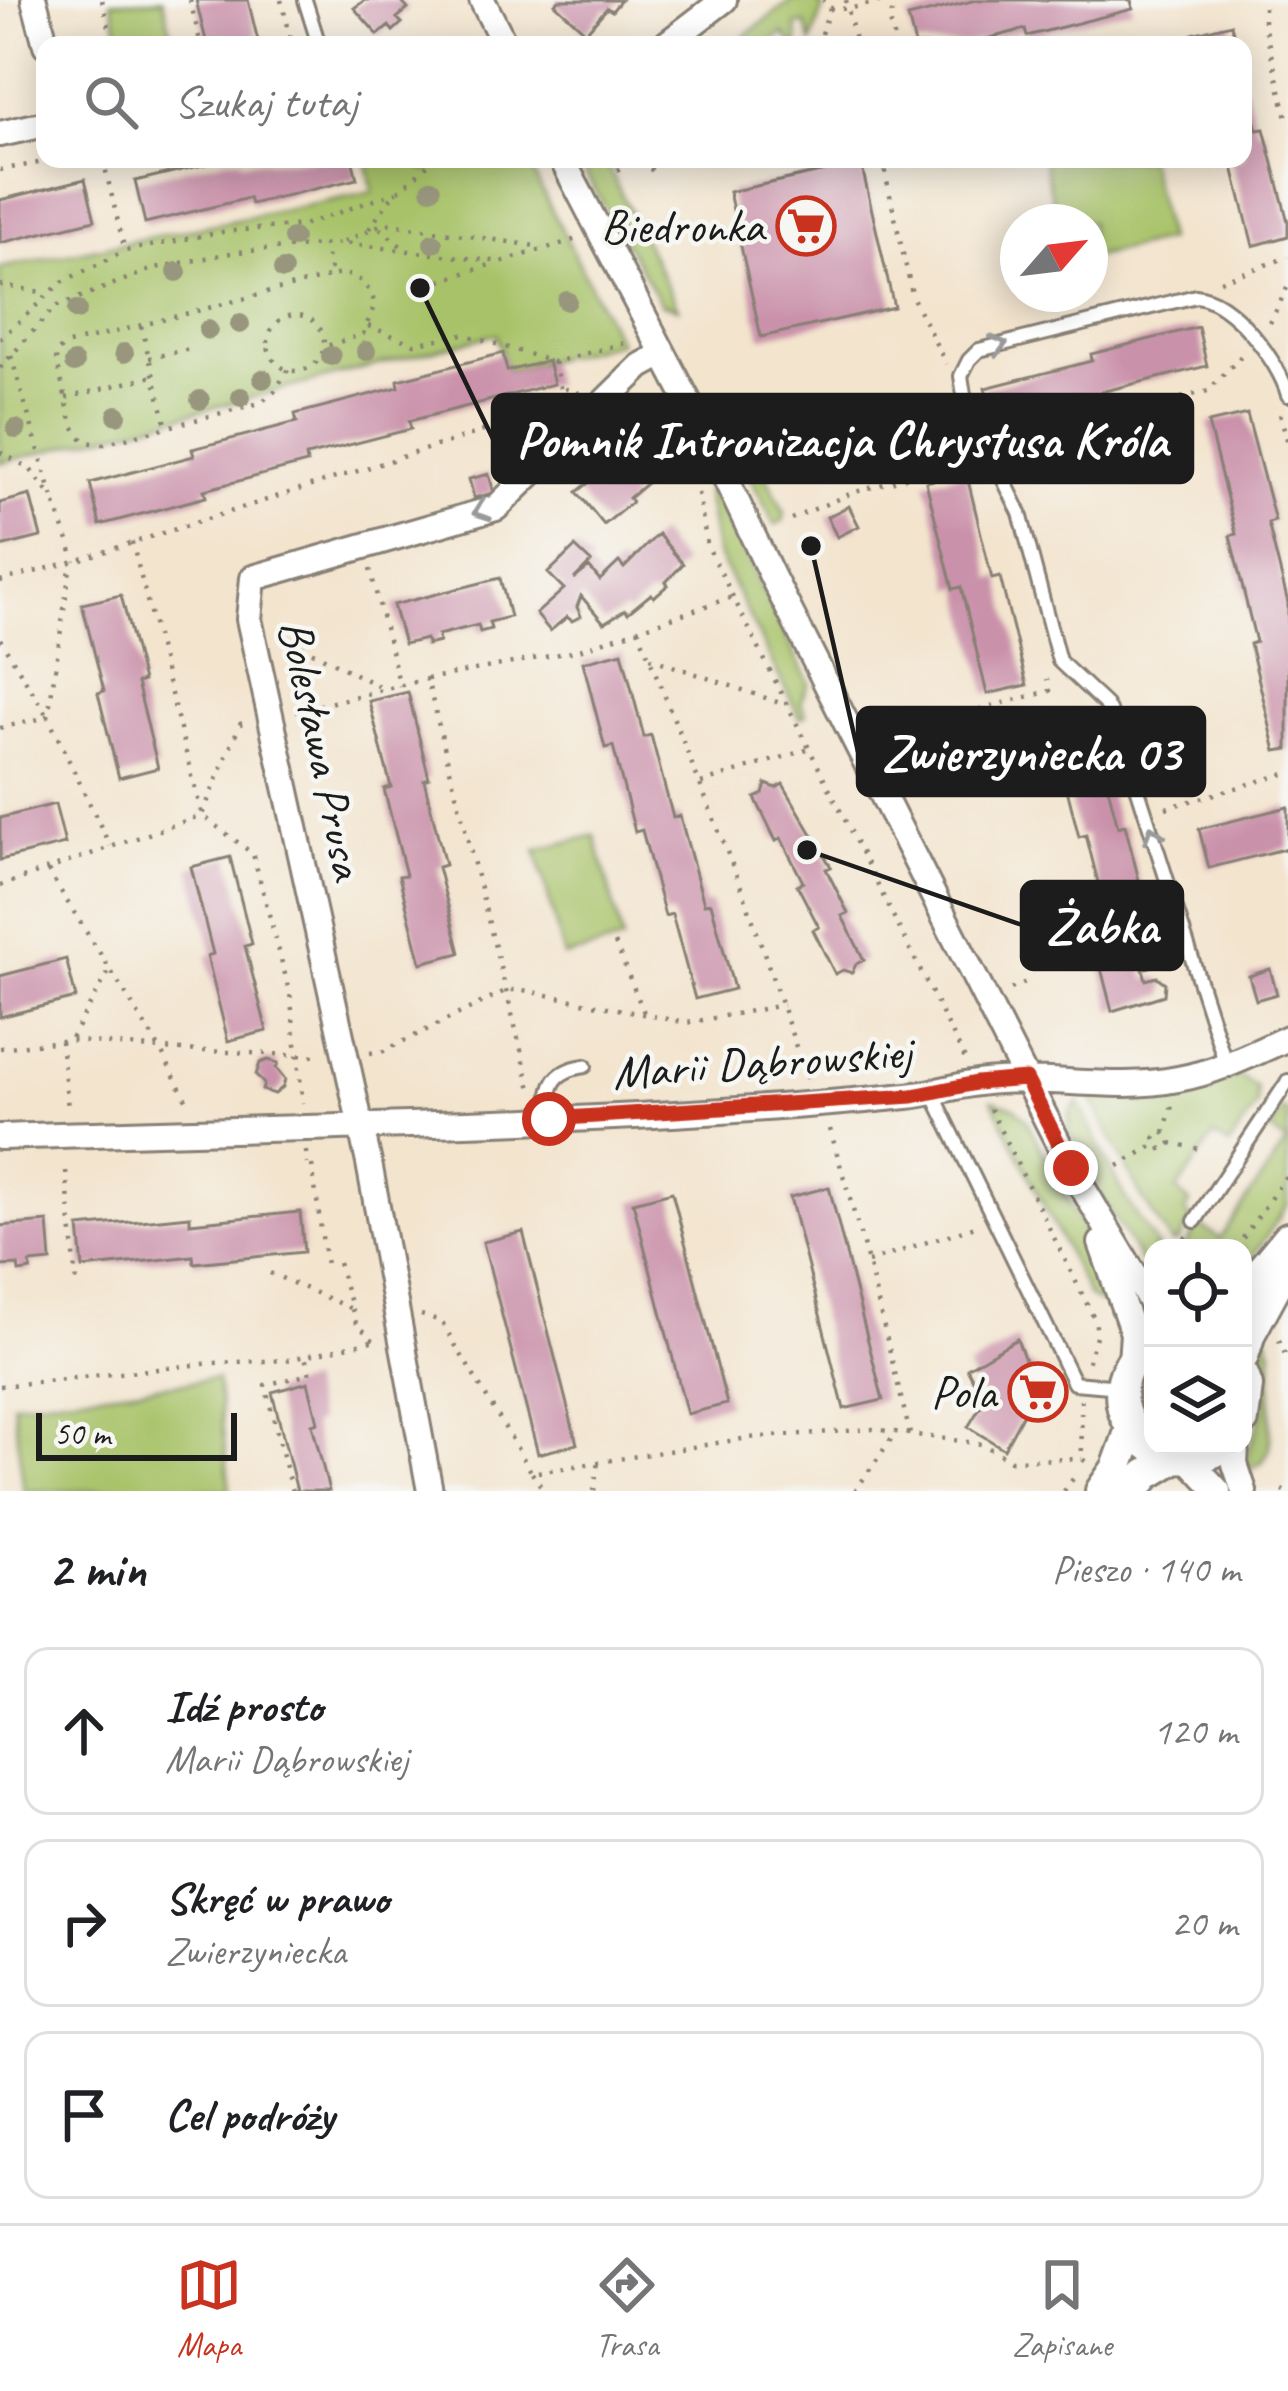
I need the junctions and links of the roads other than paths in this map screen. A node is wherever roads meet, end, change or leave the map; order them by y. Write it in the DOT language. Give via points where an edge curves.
graph roads {
  1 [pos="34,0"];
  2 [pos="305,0"];
  3 [pos="482,0"];
  4 [pos="724,0"];
  5 [pos="44,36"];
  6 [pos="316,36"];
  7 [pos="500,36"];
  8 [pos="677,36"];
  9 [pos="36,126"];
  10 [pos="0,134"];
  11 [pos="567,168"];
  12 [pos="663,354"];
  13 [pos="1281,397"];
  14 [pos="1288,1038"];
  15 [pos="585,1066"];
  16 [pos="1226,1066"];
  17 [pos="1026,1079"];
  18 [pos="1288,1081"];
  19 [pos="932,1093"];
  20 [pos="542,1110"];
  21 [pos="360,1126"];
  22 [pos="0,1137"];
  23 [pos="1071,1168"];
  24 [pos="1195,1221"];
  25 [pos="1288,1238"];
  26 [pos="1288,1263"];
  27 [pos="1252,1281"];
  28 [pos="1144,1291"];
  29 [pos="1246,1347"];
  30 [pos="1135,1363"];
  31 [pos="1130,1432"];
  32 [pos="1199,1455"];
  33 [pos="1236,1455"];
  34 [pos="1181,1461"];
  35 [pos="430,1491"];
  36 [pos="1101,1491"];
  37 [pos="1134,1491"];
  38 [pos="1218,1491"];
  39 [pos="1244,1491"];
  1 -- 5 [label="street"];
  2 -- 6 [label="lane"];
  3 -- 7 [label="street"];
  4 -- 8 [label="street"];
  9 -- 10 [label="street"];
  11 -- 12 [label="street"];
  12 -- 17 [label="street"];
  12 -- 21 [label="street, Bolesława Prusa, one-way" via="641,366 496,508 253,578 248,619"];
  16 -- 13 [label="lane, one-way" via="1118,727 1060,661 1020,512 961,376 979,350 1196,296 1230,312 1256,342 1279,370"];
  14 -- 16 [label="street, Marii Dąbrowskiej"];
  15 -- 20 [label="lane" via="554,1077"];
  16 -- 17 [label="street, Marii Dąbrowskiej" via="1172,1081"];
  17 -- 19 [label="street, Marii Dąbrowskiej"];
  17 -- 23 [label="street"];
  18 -- 24 [label="lane"];
  19 -- 20 [label="street, Marii Dąbrowskiej"];
  19 -- 30 [label="lane" via="1074,1383"];
  20 -- 21 [label="street, Marii Dąbrowskiej"];
  21 -- 22 [label="street, Marii Dąbrowskiej"];
  21 -- 35 [label="street" via="409,1318"];
  23 -- 28 [label="street"];
  23 -- 30 [label="street" via="1121,1293"];
  25 -- 27 [label="street"];
  26 -- 29 [label="street"];
  30 -- 31 [label="street" via="1121,1409"];
  31 -- 34 [label="street" via="1148,1450"];
  31 -- 36 [label="street"];
  32 -- 34 [label="street"];
  33 -- 39 [label="street"];
  34 -- 37 [label="street" via="1146,1475"];
  34 -- 38 [label="street"];
}
